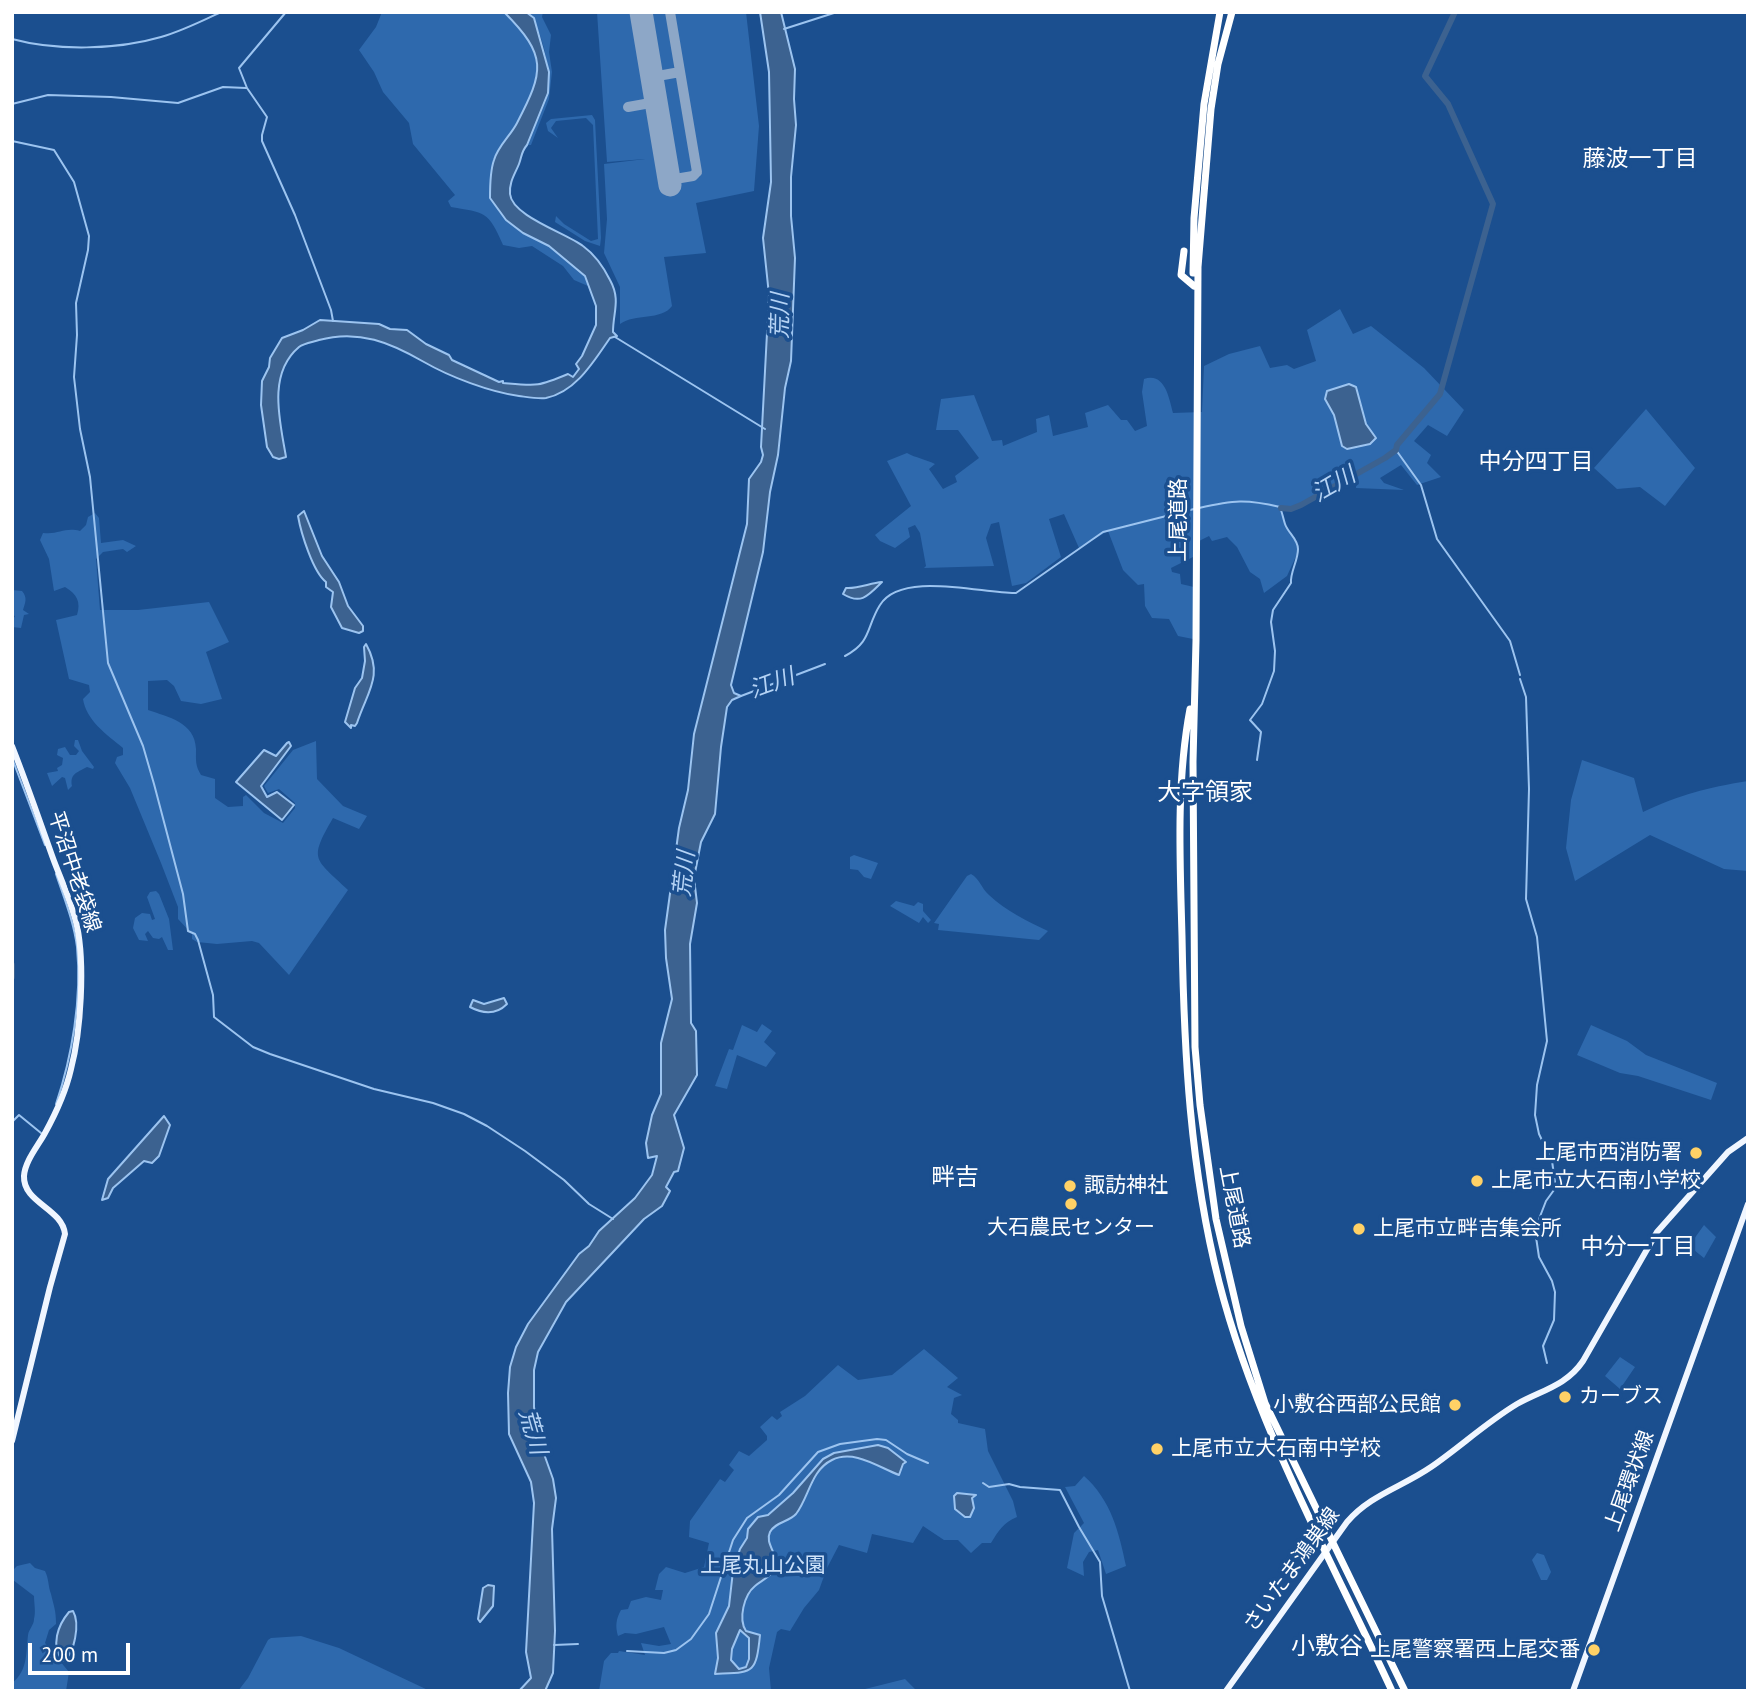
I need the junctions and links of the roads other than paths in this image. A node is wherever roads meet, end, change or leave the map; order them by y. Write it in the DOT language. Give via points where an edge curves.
graph roads {
  1 [pos="1220,12"];
  2 [pos="1232,12"];
  3 [pos="1184,251"];
  4 [pos="1194,286"];
  5 [pos="1198,348"];
  6 [pos="1193,693"];
  7 [pos="12,746"];
  8 [pos="1748,1138"];
  9 [pos="1748,1204"];
  10 [pos="12,1441"];
  11 [pos="1333,1541"];
  12 [pos="1326,1552"];
  13 [pos="1226,1691"];
  14 [pos="1392,1691"];
  15 [pos="1405,1691"];
  16 [pos="1573,1691"];
  1 -- 4 [label="highway, 上尾道路" via="1203,116"];
  2 -- 5 [label="highway, 上尾道路" via="1210,118 1198,267"];
  3 -- 4 [label="highway" via="1181,275"];
  4 -- 5 [label="highway, 上尾道路"];
  5 -- 6 [label="highway, 上尾道路"];
  6 -- 11 [label="highway, 上尾道路" via="1195,1047 1216,1219 1265,1403"];
  6 -- 12 [label="highway, 上尾道路" via="1182,763 1181,921 1184,1045 1197,1171 1219,1282 1241,1350 1270,1430"];
  7 -- 10 [label="main road, 平沼中老袋線" via="73,912 80,958 79,1015 71,1069 55,1115 24,1176 30,1193 58,1216 65,1234"];
  8 -- 11 [label="main road, さいたま鴻巣線" via="1728,1152 1657,1232 1574,1373 1553,1389 1514,1406 1421,1474 1370,1500"];
  9 -- 16 [label="main road, 上尾環状線"];
  11 -- 12 [label="main road, さいたま鴻巣線"];
  11 -- 15 [label="highway, 上尾道路"];
  12 -- 13 [label="main road, さいたま鴻巣線"];
  12 -- 14 [label="highway, 上尾道路"];
}
